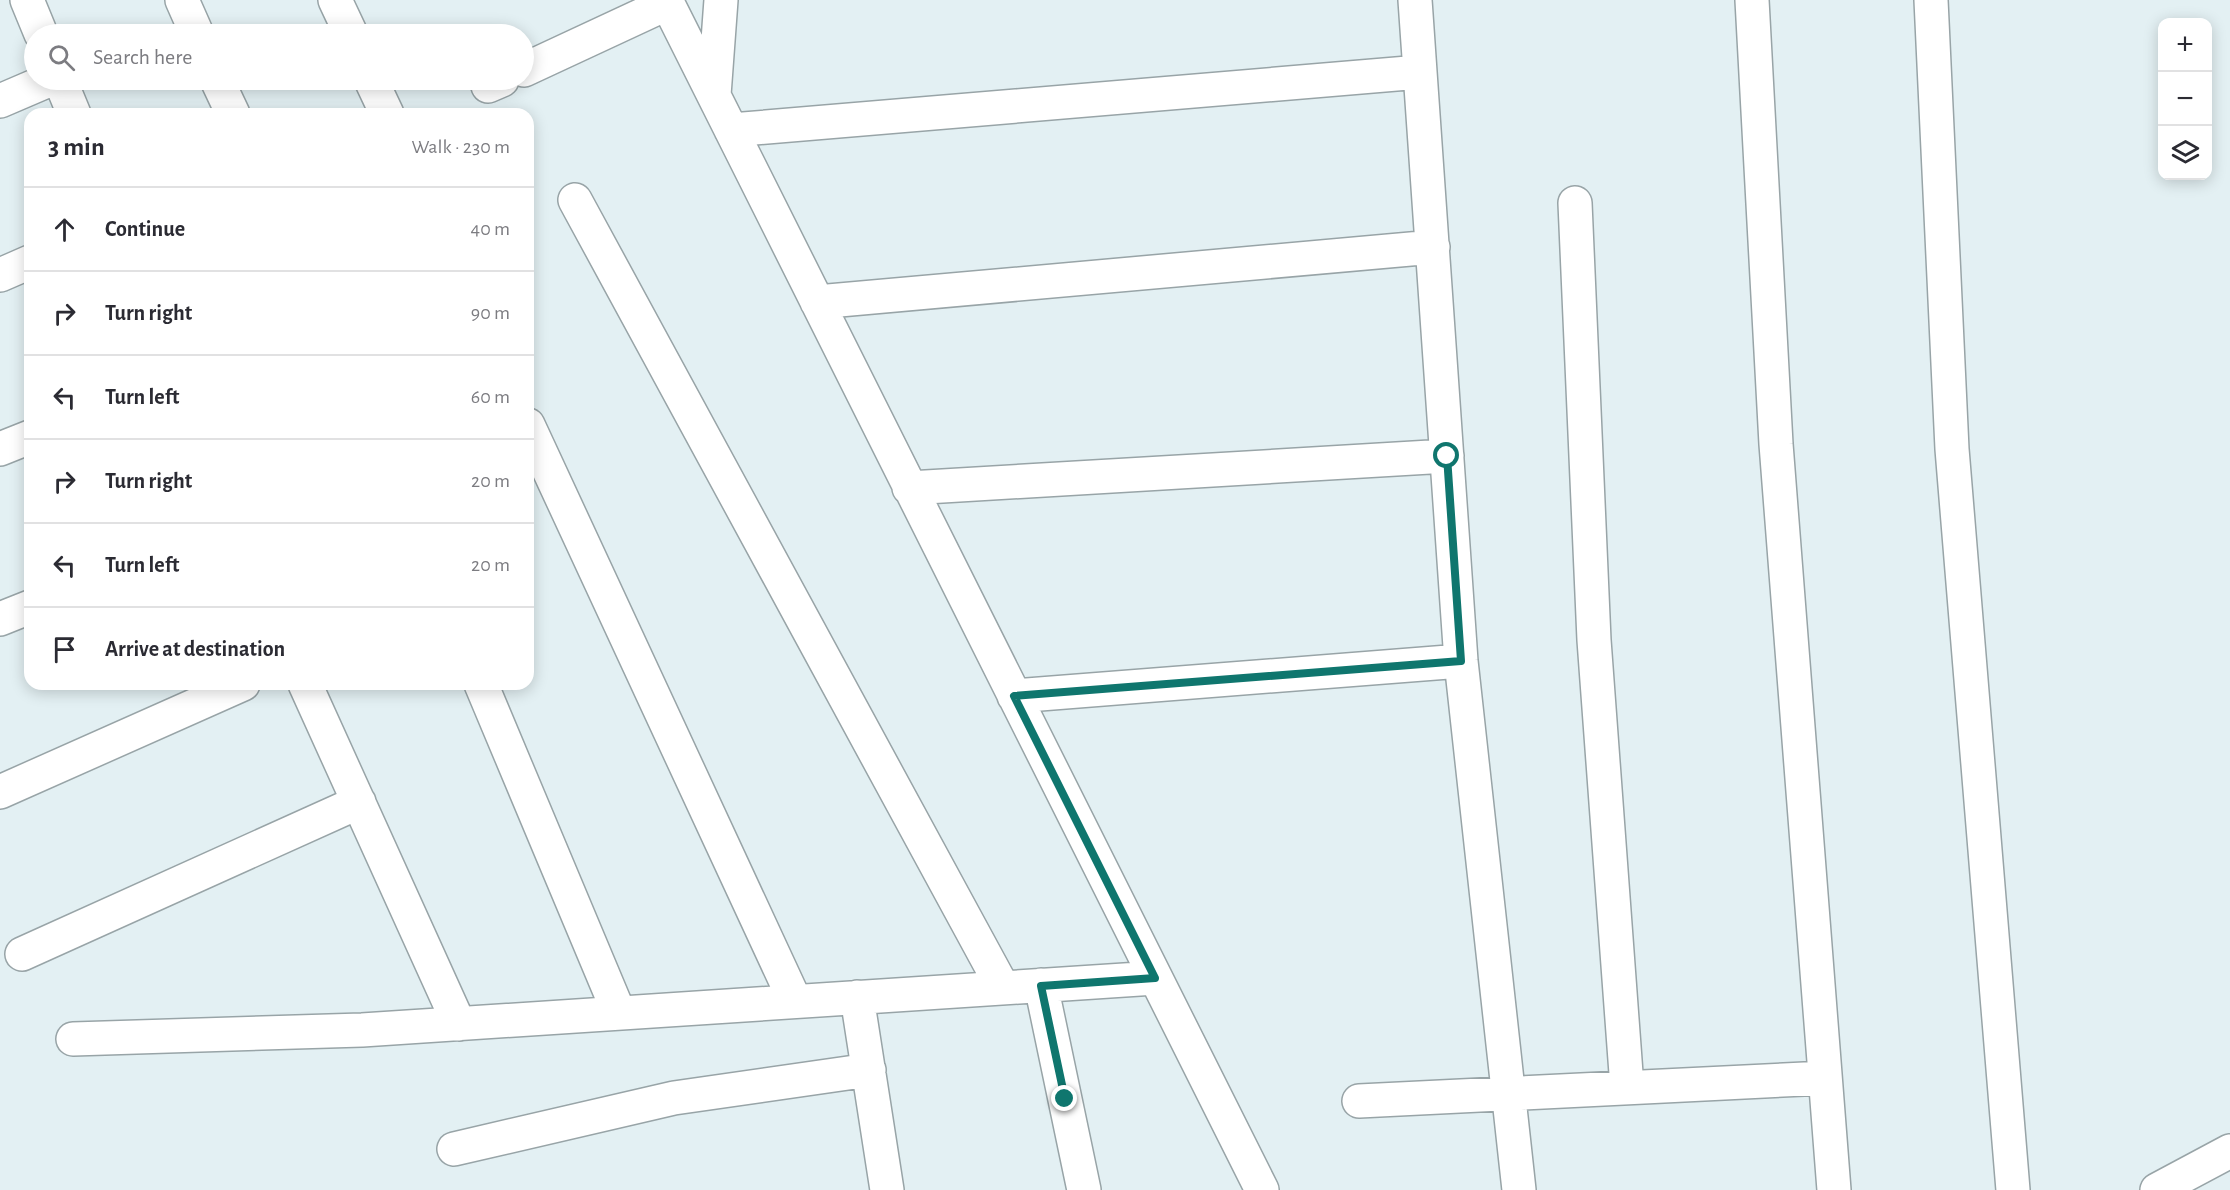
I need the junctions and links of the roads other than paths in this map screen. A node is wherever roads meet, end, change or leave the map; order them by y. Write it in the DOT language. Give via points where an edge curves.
graph roads {
  1 [pos="27,0"];
  2 [pos="182,0"];
  3 [pos="335,0"];
  4 [pos="721,0"];
  5 [pos="1415,0"];
  6 [pos="1752,0"];
  7 [pos="1931,0"];
  8 [pos="667,2"];
  9 [pos="37,24"];
  10 [pos="193,24"];
  11 [pos="346,24"];
  12 [pos="534,65"];
  13 [pos="1420,72"];
  14 [pos="27,90"];
  15 [pos="64,90"];
  16 [pos="222,90"];
  17 [pos="376,90"];
  18 [pos="714,95"];
  19 [pos="0,102"];
  20 [pos="72,108"];
  21 [pos="230,108"];
  22 [pos="384,108"];
  23 [pos="731,130"];
  24 [pos="575,200"];
  25 [pos="1575,203"];
  26 [pos="1433,247"];
  27 [pos="24,264"];
  28 [pos="0,274"];
  29 [pos="817,302"];
  30 [pos="534,438"];
  31 [pos="24,439"];
  32 [pos="0,449"];
  33 [pos="1447,456"];
  34 [pos="909,488"];
  35 [pos="24,609"];
  36 [pos="0,619"];
  37 [pos="1461,661"];
  38 [pos="230,690"];
  39 [pos="308,690"];
  40 [pos="484,690"];
  41 [pos="1014,696"];
  42 [pos="0,792"];
  43 [pos="359,802"];
  44 [pos="22,954"];
  45 [pos="1155,978"];
  46 [pos="1041,986"];
  47 [pos="1004,988"];
  48 [pos="857,997"];
  49 [pos="795,1001"];
  50 [pos="620,1013"];
  51 [pos="459,1024"];
  52 [pos="73,1039"];
  53 [pos="869,1070"];
  54 [pos="1825,1078"];
  55 [pos="1627,1087"];
  56 [pos="1509,1093"];
  57 [pos="1359,1101"];
  58 [pos="454,1149"];
  59 [pos="2230,1151"];
  60 [pos="2167,1188"];
  61 [pos="887,1190"];
  62 [pos="1084,1190"];
  63 [pos="1262,1190"];
  64 [pos="1519,1190"];
  65 [pos="1834,1190"];
  66 [pos="2013,1190"];
  1 -- 9 [label="street"];
  2 -- 10 [label="street"];
  3 -- 11 [label="street"];
  4 -- 18 [label="street"];
  5 -- 13 [label="street"];
  6 -- 54 [label="street" via="1776,444"];
  7 -- 66 [label="street" via="1952,449"];
  8 -- 12 [label="street"];
  8 -- 18 [label="street"];
  13 -- 23 [label="street"];
  13 -- 26 [label="street"];
  14 -- 19 [label="street"];
  15 -- 20 [label="street"];
  16 -- 21 [label="street"];
  17 -- 22 [label="street"];
  18 -- 23 [label="street"];
  23 -- 29 [label="street"];
  24 -- 47 [label="street"];
  25 -- 55 [label="street" via="1594,640"];
  26 -- 29 [label="street"];
  26 -- 33 [label="street"];
  27 -- 28 [label="street"];
  29 -- 34 [label="street"];
  30 -- 49 [label="street"];
  31 -- 32 [label="street"];
  33 -- 34 [label="street"];
  33 -- 37 [label="street"];
  34 -- 41 [label="street"];
  35 -- 36 [label="street"];
  37 -- 41 [label="street"];
  37 -- 56 [label="street"];
  38 -- 42 [label="street"];
  39 -- 43 [label="street"];
  40 -- 50 [label="street"];
  41 -- 45 [label="street"];
  43 -- 44 [label="street"];
  43 -- 51 [label="street"];
  45 -- 46 [label="street"];
  45 -- 63 [label="street"];
  46 -- 47 [label="street"];
  46 -- 62 [label="street"];
  47 -- 48 [label="street"];
  48 -- 49 [label="street"];
  48 -- 53 [label="street"];
  49 -- 50 [label="street"];
  50 -- 51 [label="street"];
  51 -- 52 [label="street"];
  53 -- 58 [label="street" via="674,1098"];
  53 -- 61 [label="street"];
  54 -- 55 [label="street"];
  54 -- 65 [label="street"];
  55 -- 56 [label="street"];
  56 -- 57 [label="street"];
  56 -- 64 [label="street"];
  59 -- 60 [label="street"];
}
